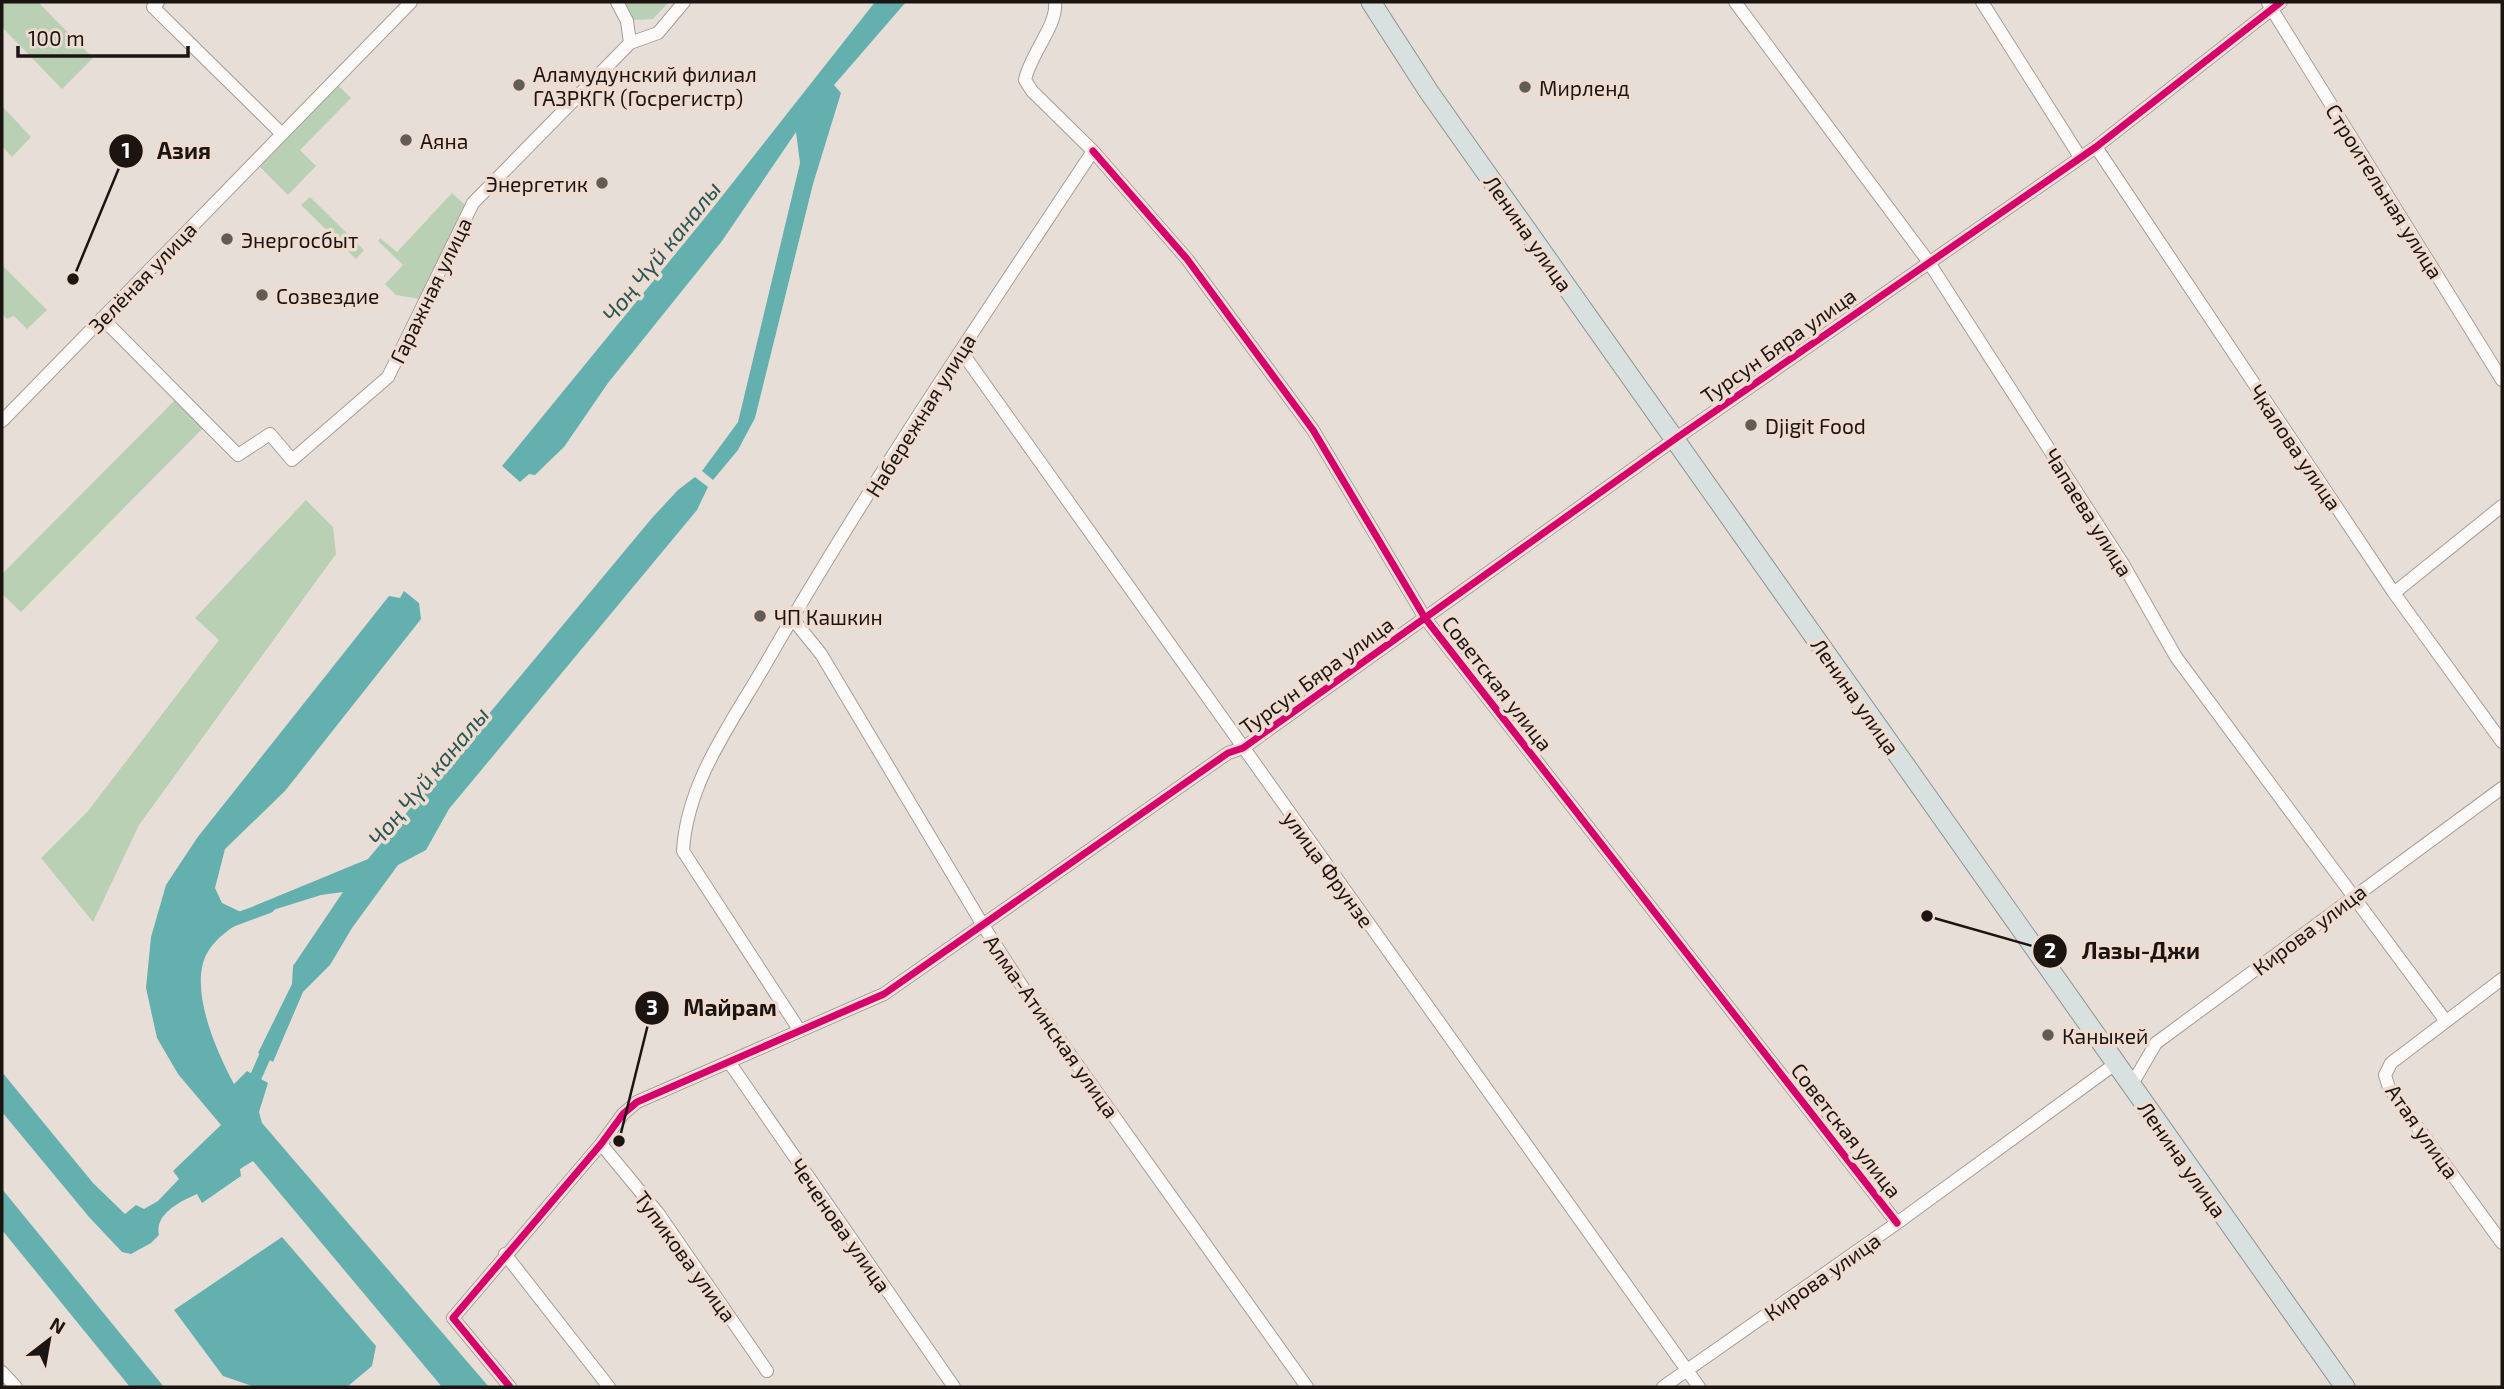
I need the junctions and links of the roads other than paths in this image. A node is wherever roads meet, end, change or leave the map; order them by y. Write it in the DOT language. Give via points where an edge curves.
graph roads {
  1 [pos="411,2"];
  2 [pos="617,2"];
  3 [pos="684,2"];
  4 [pos="1055,2"];
  5 [pos="1371,2"];
  6 [pos="1735,2"];
  7 [pos="1982,2"];
  8 [pos="156,4"];
  9 [pos="2273,4"];
  10 [pos="630,43"];
  11 [pos="282,134"];
  12 [pos="2096,148"];
  13 [pos="1093,151"];
  14 [pos="2080,157"];
  15 [pos="1928,261"];
  16 [pos="102,318"];
  17 [pos="961,351"];
  18 [pos="2502,380"];
  19 [pos="2,421"];
  20 [pos="1675,439"];
  21 [pos="2502,506"];
  22 [pos="2394,593"];
  23 [pos="792,618"];
  24 [pos="1425,618"];
  25 [pos="2502,741"];
  26 [pos="1243,748"];
  27 [pos="2502,788"];
  28 [pos="2353,896"];
  29 [pos="984,927"];
  30 [pos="2502,979"];
  31 [pos="2445,1020"];
  32 [pos="800,1031"];
  33 [pos="729,1062"];
  34 [pos="2115,1064"];
  35 [pos="2131,1086"];
  36 [pos="601,1144"];
  37 [pos="1897,1223"];
  38 [pos="2502,1243"];
  39 [pos="505,1254"];
  40 [pos="767,1371"];
  41 [pos="1688,1371"];
  42 [pos="2,1372"];
  43 [pos="16,1387"];
  44 [pos="510,1387"];
  45 [pos="609,1387"];
  46 [pos="954,1387"];
  47 [pos="1307,1387"];
  48 [pos="1663,1387"];
  49 [pos="1699,1387"];
  50 [pos="2345,1387"];
  1 -- 11 [label="street, Зелёная улица"];
  2 -- 10 [label="street" via="627,21"];
  3 -- 10 [label="street" via="658,33"];
  4 -- 13 [label="street" via="1056,13 1029,61 1025,80"];
  5 -- 20 [label="main road, Ленина улица" via="1429,92"];
  6 -- 15 [label="street, Чапаева улица"];
  7 -- 14 [label="street"];
  8 -- 11 [label="street"];
  9 -- 12 [label="street, Турсун Бяра улица"];
  9 -- 18 [label="street, Строительная улица"];
  10 -- 16 [label="street, Гаражная улица" via="473,203 388,377 292,460 270,434 238,455"];
  11 -- 16 [label="street, Зелёная улица"];
  12 -- 14 [label="street, Турсун Бяра улица"];
  12 -- 22 [label="street, Чкалова улица"];
  13 -- 17 [label="street, Набережная улица"];
  13 -- 24 [label="street, Советская улица" via="1187,259 1313,430"];
  14 -- 15 [label="street, Турсун Бяра улица"];
  15 -- 20 [label="street, Турсун Бяра улица"];
  15 -- 28 [label="street, Чапаева улица" via="2123,564 2176,657"];
  16 -- 19 [label="street, Зелёная улица"];
  17 -- 23 [label="street, Набережная улица"];
  17 -- 26 [label="street, улица Фрунзе"];
  20 -- 24 [label="street, Турсун Бяра улица"];
  20 -- 34 [label="main road, Ленина улица"];
  21 -- 22 [label="street"];
  22 -- 25 [label="street, Чкалова улица"];
  23 -- 29 [label="street, Алма-Атинская улица" via="821,654"];
  23 -- 32 [label="street, Набережная улица" via="695,789 684,825 683,851"];
  24 -- 26 [label="street, Турсун Бяра улица"];
  24 -- 37 [label="street, Советская улица"];
  26 -- 29 [label="street, Турсун Бяра улица" via="1228,753"];
  26 -- 41 [label="street, улица Фрунзе"];
  27 -- 28 [label="street, Кирова улица"];
  28 -- 31 [label="street, Чапаева улица"];
  28 -- 35 [label="street, Кирова улица" via="2156,1043"];
  29 -- 32 [label="street, Турсун Бяра улица" via="884,994"];
  29 -- 47 [label="street, Алма-Атинская улица"];
  30 -- 31 [label="street, Атая улица"];
  31 -- 38 [label="street, Атая улица" via="2391,1063 2385,1075 2389,1088"];
  32 -- 33 [label="street, Турсун Бяра улица"];
  33 -- 36 [label="street, Турсун Бяра улица" via="637,1102"];
  33 -- 46 [label="street, Чеченова улица"];
  34 -- 35 [label="main road, Ленина улица"];
  34 -- 37 [label="street, Кирова улица"];
  35 -- 50 [label="main road, Ленина улица"];
  36 -- 39 [label="street, Турсун Бяра улица"];
  36 -- 40 [label="street, Тупикова улица" via="659,1213"];
  37 -- 41 [label="street, Кирова улица"];
  39 -- 44 [label="street, Турсун Бяра улица" via="453,1318"];
  39 -- 45 [label="street"];
  41 -- 48 [label="street, Кирова улица"];
  41 -- 49 [label="street, улица Фрунзе"];
  42 -- 43 [label="street"];
}
